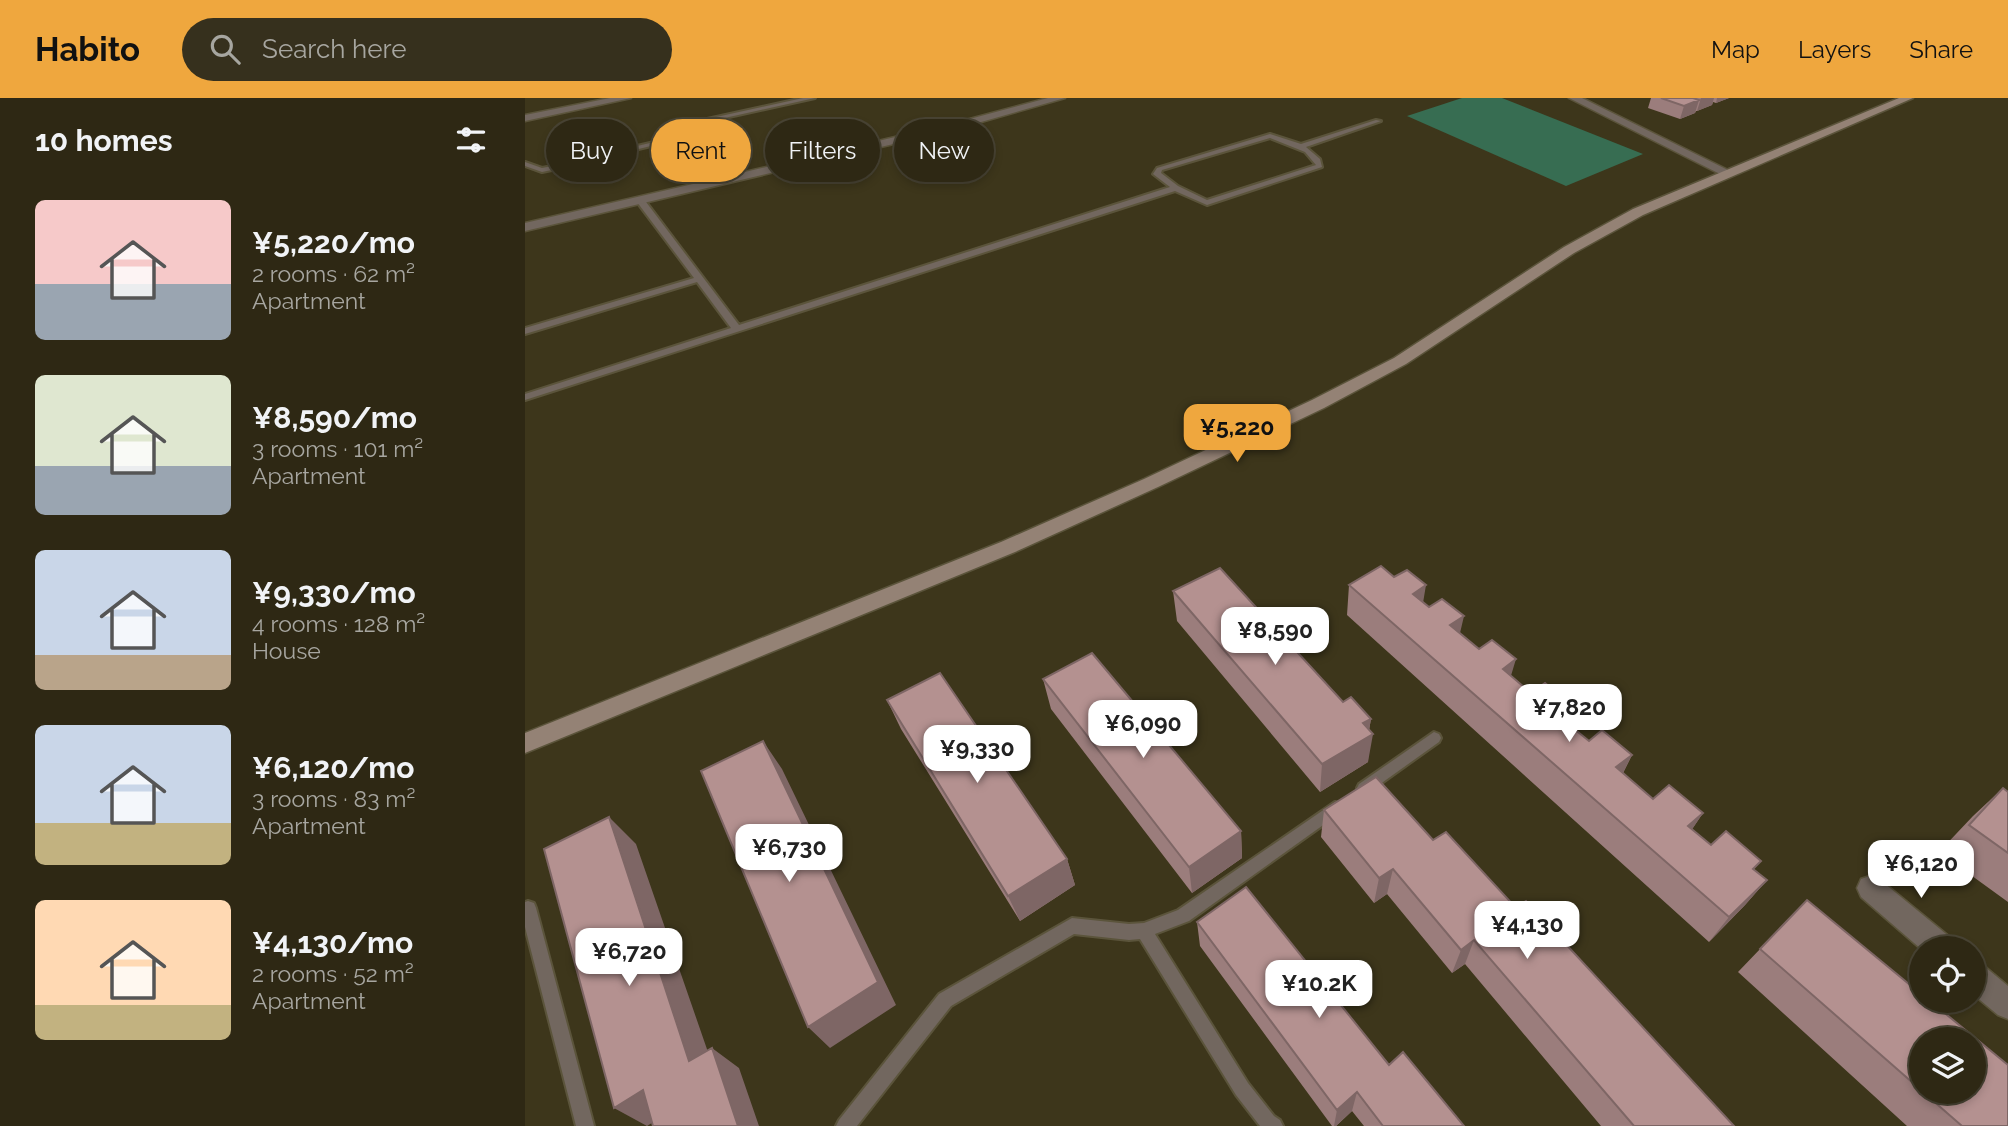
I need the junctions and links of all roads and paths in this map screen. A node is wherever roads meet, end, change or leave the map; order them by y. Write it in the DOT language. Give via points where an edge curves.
graph roads {
  1 [pos="626,98"];
  2 [pos="812,98"];
  3 [pos="1060,98"];
  4 [pos="1574,98"];
  5 [pos="1908,98"];
  6 [pos="525,118"];
  7 [pos="1378,121"];
  8 [pos="1300,147"];
  9 [pos="525,164"];
  10 [pos="1728,173"];
  11 [pos="1175,188"];
  12 [pos="640,200"];
  13 [pos="525,227"];
  14 [pos="699,279"];
  15 [pos="737,329"];
  16 [pos="525,331"];
  17 [pos="525,397"];
  18 [pos="1434,738"];
  19 [pos="525,743"];
  20 [pos="1870,888"];
  21 [pos="528,908"];
  22 [pos="1144,931"];
  23 [pos="1927,936"];
  24 [pos="1986,986"];
  25 [pos="2008,1005"];
  26 [pos="585,1126"];
  27 [pos="845,1126"];
  28 [pos="1274,1126"];
  1 -- 6 [label="street"];
  2 -- 9 [label="lane" via="701,122 686,136 552,168 541,170"];
  3 -- 12 [label="street"];
  4 -- 10 [label="street"];
  5 -- 10 [label="street"];
  7 -- 8 [label="lane"];
  8 -- 11 [label="lane" via="1264,137 1159,169 1157,174"];
  8 -- 11 [label="lane" via="1317,158 1320,166 1207,203"];
  10 -- 19 [label="street" via="1638,212 1569,250 1361,383 1163,477 1008,547"];
  11 -- 15 [label="lane"];
  12 -- 13 [label="street"];
  12 -- 14 [label="lane"];
  14 -- 15 [label="lane"];
  14 -- 16 [label="lane"];
  15 -- 17 [label="lane"];
  18 -- 22 [label="lane" via="1183,916"];
  20 -- 23 [label="street"];
  21 -- 26 [label="lane"];
  22 -- 27 [label="lane" via="1072,926 945,1000"];
  22 -- 28 [label="lane" via="1242,1089"];
  24 -- 25 [label="street"];
}
